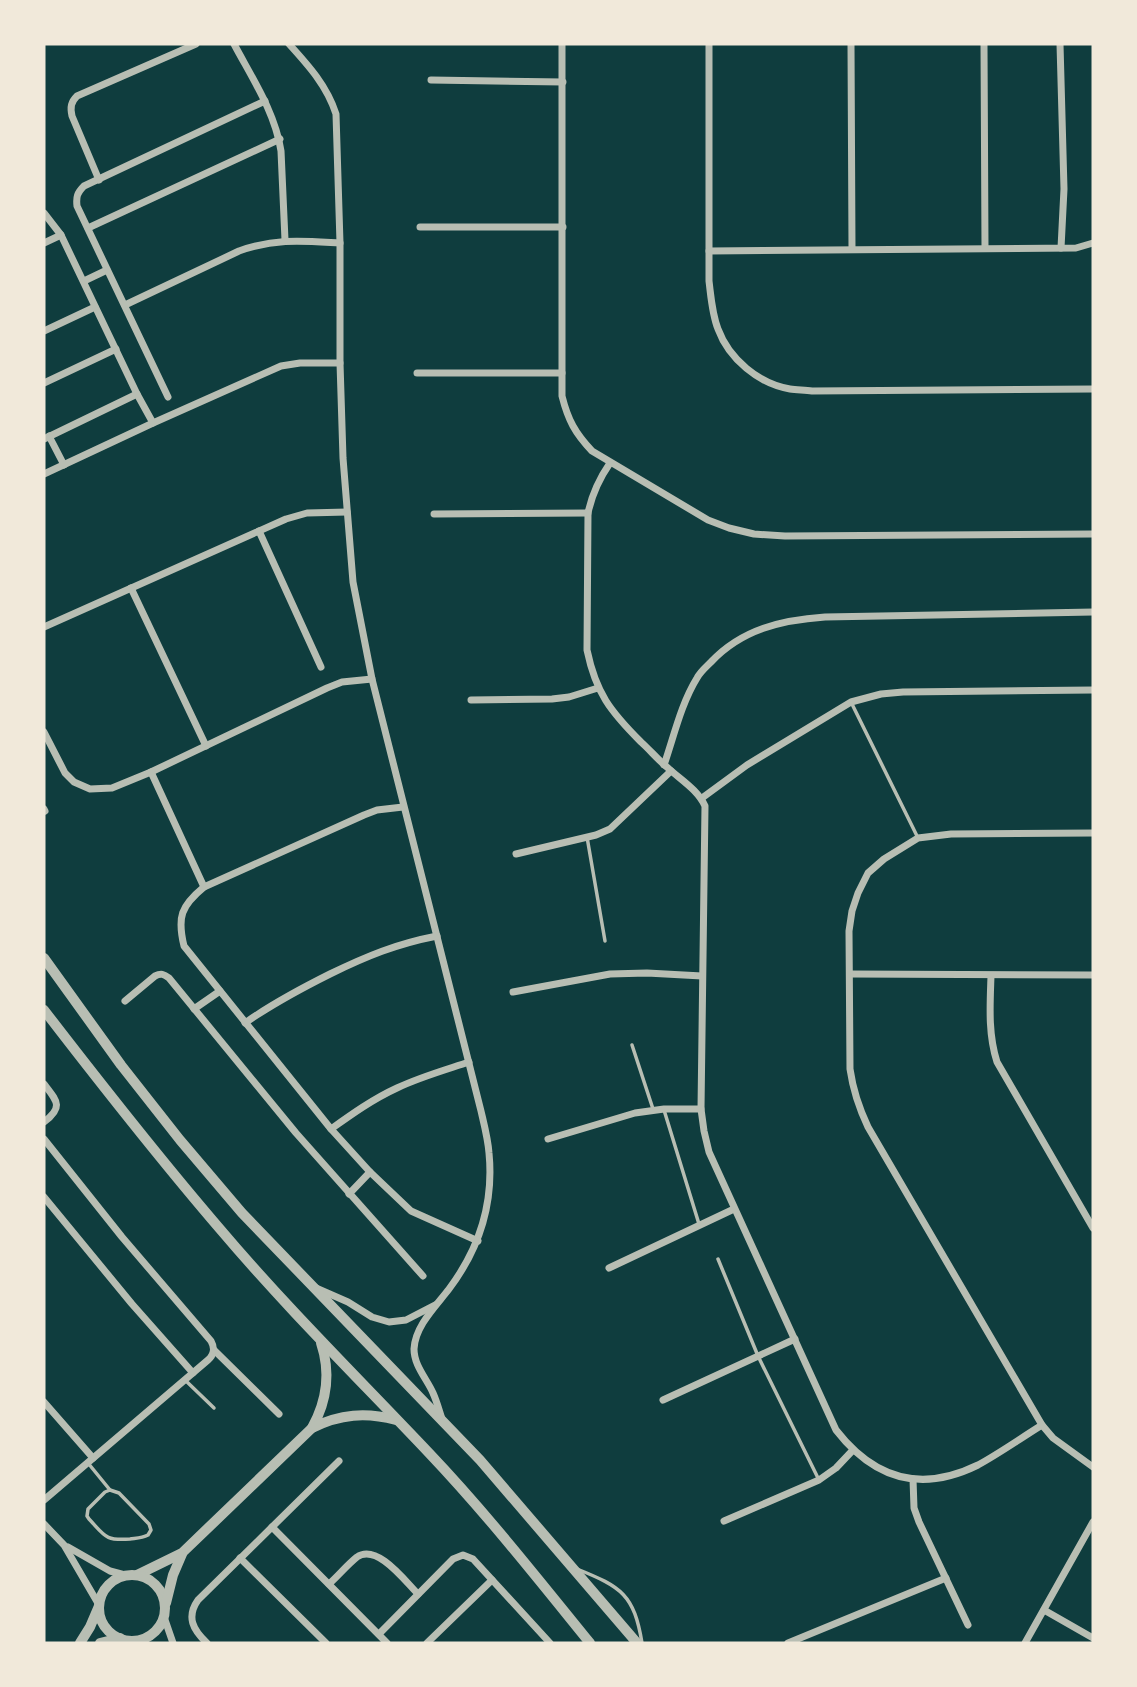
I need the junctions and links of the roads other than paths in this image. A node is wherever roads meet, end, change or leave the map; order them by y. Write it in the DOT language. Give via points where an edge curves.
graph roads {
  1 [pos="196,44"];
  2 [pos="234,44"];
  3 [pos="289,44"];
  4 [pos="303,44"];
  5 [pos="562,44"];
  6 [pos="709,44"];
  7 [pos="851,44"];
  8 [pos="984,44"];
  9 [pos="1060,44"];
  10 [pos="296,51"];
  11 [pos="431,80"];
  12 [pos="563,82"];
  13 [pos="265,102"];
  14 [pos="280,139"];
  15 [pos="99,180"];
  16 [pos="44,213"];
  17 [pos="420,227"];
  18 [pos="88,228"];
  19 [pos="563,228"];
  20 [pos="61,235"];
  21 [pos="285,240"];
  22 [pos="44,243"];
  23 [pos="340,243"];
  24 [pos="1093,243"];
  25 [pos="985,248"];
  26 [pos="1061,248"];
  27 [pos="852,249"];
  28 [pos="709,251"];
  29 [pos="107,270"];
  30 [pos="84,281"];
  31 [pos="125,305"];
  32 [pos="95,307"];
  33 [pos="44,331"];
  34 [pos="116,349"];
  35 [pos="340,363"];
  36 [pos="417,373"];
  37 [pos="562,373"];
  38 [pos="44,383"];
  39 [pos="1093,389"];
  40 [pos="138,394"];
  41 [pos="168,397"];
  42 [pos="153,422"];
  43 [pos="47,437"];
  44 [pos="610,463"];
  45 [pos="64,465"];
  46 [pos="44,474"];
  47 [pos="347,512"];
  48 [pos="588,513"];
  49 [pos="434,514"];
  50 [pos="259,531"];
  51 [pos="1093,534"];
  52 [pos="131,588"];
  53 [pos="1093,612"];
  54 [pos="44,626"];
  55 [pos="321,667"];
  56 [pos="372,679"];
  57 [pos="598,688"];
  58 [pos="1093,691"];
  59 [pos="471,700"];
  60 [pos="851,702"];
  61 [pos="44,732"];
  62 [pos="206,746"];
  63 [pos="664,765"];
  64 [pos="671,771"];
  65 [pos="151,772"];
  66 [pos="702,798"];
  67 [pos="403,807"];
  68 [pos="1093,833"];
  69 [pos="587,837"];
  70 [pos="918,838"];
  71 [pos="516,855"];
  72 [pos="204,887"];
  73 [pos="437,936"];
  74 [pos="605,941"];
  75 [pos="44,958"];
  76 [pos="850,974"];
  77 [pos="1093,975"];
  78 [pos="702,976"];
  79 [pos="991,976"];
  80 [pos="220,991"];
  81 [pos="513,992"];
  82 [pos="125,1001"];
  83 [pos="194,1009"];
  84 [pos="44,1010"];
  85 [pos="245,1023"];
  86 [pos="632,1045"];
  87 [pos="469,1062"];
  88 [pos="44,1084"];
  89 [pos="664,1109"];
  90 [pos="701,1109"];
  91 [pos="653,1111"];
  92 [pos="44,1122"];
  93 [pos="331,1129"];
  94 [pos="44,1139"];
  95 [pos="548,1139"];
  96 [pos="370,1172"];
  97 [pos="349,1194"];
  98 [pos="44,1197"];
  99 [pos="734,1209"];
  100 [pos="699,1226"];
  101 [pos="1093,1228"];
  102 [pos="478,1241"];
  103 [pos="718,1259"];
  104 [pos="609,1268"];
  105 [pos="423,1276"];
  106 [pos="315,1288"];
  107 [pos="436,1305"];
  108 [pos="319,1339"];
  109 [pos="795,1339"];
  110 [pos="214,1350"];
  111 [pos="758,1356"];
  112 [pos="193,1373"];
  113 [pos="185,1380"];
  114 [pos="663,1400"];
  115 [pos="44,1402"];
  116 [pos="214,1408"];
  117 [pos="279,1414"];
  118 [pos="442,1419"];
  119 [pos="396,1420"];
  120 [pos="1042,1426"];
  121 [pos="312,1428"];
  122 [pos="853,1450"];
  123 [pos="90,1460"];
  124 [pos="339,1461"];
  125 [pos="1093,1467"];
  126 [pos="913,1479"];
  127 [pos="819,1480"];
  128 [pos="110,1490"];
  129 [pos="44,1500"];
  130 [pos="724,1521"];
  131 [pos="1093,1522"];
  132 [pos="44,1524"];
  133 [pos="272,1527"];
  134 [pos="64,1545"];
  135 [pos="182,1553"];
  136 [pos="240,1558"];
  137 [pos="573,1568"];
  138 [pos="125,1575"];
  139 [pos="137,1575"];
  140 [pos="946,1578"];
  141 [pos="492,1580"];
  142 [pos="329,1584"];
  143 [pos="418,1594"];
  144 [pos="99,1605"];
  145 [pos="1044,1610"];
  146 [pos="165,1612"];
  147 [pos="968,1625"];
  148 [pos="379,1634"];
  149 [pos="435,1636"];
  150 [pos="1093,1638"];
  151 [pos="127,1641"];
  152 [pos="80,1643"];
  153 [pos="100,1643"];
  154 [pos="173,1643"];
  155 [pos="207,1643"];
  156 [pos="326,1643"];
  157 [pos="387,1643"];
  158 [pos="427,1643"];
  159 [pos="441,1643"];
  160 [pos="550,1643"];
  161 [pos="590,1643"];
  162 [pos="639,1643"];
  163 [pos="788,1643"];
  164 [pos="1025,1643"];
  1 -- 15 [label="street" via="72,101 72,116"];
  2 -- 13 [label="street"];
  3 -- 10 [label="street"];
  4 -- 10 [label="street"];
  5 -- 12 [label="street"];
  6 -- 28 [label="street"];
  7 -- 27 [label="street"];
  8 -- 25 [label="street"];
  9 -- 26 [label="street"];
  10 -- 23 [label="street" via="317,75 336,114"];
  11 -- 12 [label="street"];
  12 -- 19 [label="street"];
  13 -- 14 [label="street"];
  13 -- 15 [label="street"];
  14 -- 18 [label="street"];
  14 -- 21 [label="street"];
  15 -- 18 [label="street" via="84,186 76,199"];
  16 -- 20 [label="street"];
  17 -- 19 [label="street"];
  18 -- 29 [label="street"];
  19 -- 37 [label="street"];
  20 -- 22 [label="street"];
  20 -- 30 [label="street"];
  21 -- 23 [label="street"];
  21 -- 31 [label="street" via="239,251"];
  23 -- 35 [label="street"];
  24 -- 26 [label="street"];
  25 -- 26 [label="street"];
  25 -- 27 [label="street"];
  27 -- 28 [label="street"];
  28 -- 39 [label="street" via="712,307 730,351 746,368 788,389"];
  29 -- 30 [label="street"];
  29 -- 31 [label="street"];
  30 -- 32 [label="street"];
  31 -- 41 [label="street"];
  32 -- 33 [label="street"];
  32 -- 34 [label="street"];
  34 -- 38 [label="street"];
  34 -- 40 [label="street"];
  35 -- 42 [label="street" via="282,366"];
  35 -- 47 [label="street"];
  36 -- 37 [label="street"];
  37 -- 44 [label="street" via="567,416 592,451"];
  40 -- 42 [label="street"];
  40 -- 43 [label="street"];
  42 -- 45 [label="street"];
  43 -- 45 [label="street"];
  44 -- 48 [label="street" via="592,495"];
  44 -- 51 [label="street" via="708,520 754,534"];
  45 -- 46 [label="street"];
  47 -- 50 [label="street" via="296,515"];
  47 -- 56 [label="street" via="353,582"];
  48 -- 49 [label="street"];
  48 -- 57 [label="street" via="586,630"];
  50 -- 52 [label="street"];
  50 -- 55 [label="street"];
  52 -- 54 [label="street"];
  52 -- 62 [label="street"];
  53 -- 63 [label="street" via="825,617 768,626 741,638 698,676"];
  56 -- 62 [label="street" via="327,688"];
  56 -- 67 [label="street"];
  57 -- 59 [label="street" via="552,699"];
  57 -- 63 [label="street" via="617,718"];
  58 -- 60 [label="street" via="903,692"];
  60 -- 66 [label="street"];
  60 -- 70 [label="lane"];
  61 -- 65 [label="street" via="65,773 90,789 112,788"];
  62 -- 65 [label="street"];
  63 -- 64 [label="street"];
  64 -- 66 [label="street"];
  64 -- 69 [label="street" via="610,829"];
  65 -- 72 [label="street"];
  66 -- 78 [label="street" via="706,813"];
  67 -- 72 [label="street" via="364,815"];
  67 -- 73 [label="street"];
  68 -- 70 [label="street"];
  69 -- 71 [label="street"];
  69 -- 74 [label="lane"];
  70 -- 76 [label="street" via="868,873 858,893 849,931"];
  72 -- 80 [label="street" via="182,913 180,929 184,946"];
  73 -- 85 [label="street" via="368,956 288,995"];
  73 -- 87 [label="street"];
  75 -- 106 [label="street" via="180,1140"];
  76 -- 79 [label="street"];
  76 -- 120 [label="street" via="850,1069 859,1109"];
  77 -- 79 [label="street"];
  78 -- 81 [label="street" via="610,974"];
  78 -- 90 [label="street"];
  79 -- 101 [label="street" via="990,1032 997,1062"];
  80 -- 83 [label="street"];
  80 -- 85 [label="street"];
  82 -- 83 [label="street" via="160,974 169,978"];
  83 -- 97 [label="street"];
  84 -- 108 [label="street" via="220,1230"];
  85 -- 93 [label="street"];
  86 -- 91 [label="lane"];
  87 -- 93 [label="street" via="397,1088"];
  87 -- 102 [label="street" via="491,1181"];
  88 -- 92 [label="street" via="57,1107"];
  89 -- 90 [label="street"];
  89 -- 91 [label="street"];
  89 -- 100 [label="lane"];
  90 -- 99 [label="street" via="709,1152"];
  91 -- 95 [label="street"];
  93 -- 96 [label="street"];
  94 -- 110 [label="street"];
  96 -- 97 [label="street"];
  96 -- 102 [label="street" via="411,1211"];
  97 -- 105 [label="street"];
  98 -- 112 [label="street"];
  99 -- 100 [label="street"];
  99 -- 109 [label="street"];
  100 -- 104 [label="street"];
  102 -- 107 [label="street"];
  103 -- 111 [label="lane"];
  106 -- 107 [label="street" via="389,1322 406,1320"];
  106 -- 118 [label="street"];
  107 -- 118 [label="street" via="418,1333 414,1350"];
  108 -- 119 [label="street"];
  108 -- 121 [label="street" via="327,1380"];
  109 -- 111 [label="street"];
  109 -- 122 [label="street" via="836,1430"];
  110 -- 112 [label="street"];
  110 -- 117 [label="street"];
  111 -- 114 [label="street"];
  111 -- 127 [label="lane"];
  112 -- 113 [label="street"];
  113 -- 116 [label="lane"];
  113 -- 123 [label="street"];
  115 -- 123 [label="street"];
  118 -- 137 [label="street"];
  119 -- 121 [label="street" via="359,1414"];
  119 -- 161 [label="street"];
  120 -- 125 [label="street"];
  120 -- 126 [label="street" via="957,1473"];
  121 -- 135 [label="street"];
  122 -- 126 [label="street" via="886,1472"];
  122 -- 127 [label="street"];
  123 -- 128 [label="lane"];
  123 -- 129 [label="street"];
  124 -- 133 [label="street"];
  126 -- 140 [label="street" via="914,1508"];
  127 -- 130 [label="street"];
  128 -- 128 [label="lane" via="88,1509 89,1519 112,1539 148,1535 149,1524 120,1493"];
  131 -- 145 [label="street"];
  132 -- 134 [label="street"];
  133 -- 136 [label="street"];
  133 -- 142 [label="street"];
  134 -- 138 [label="street"];
  134 -- 144 [label="street"];
  135 -- 139 [label="street"];
  135 -- 146 [label="street"];
  136 -- 155 [label="street" via="194,1605 193,1626"];
  136 -- 156 [label="street"];
  137 -- 162 [label="street"];
  137 -- 162 [label="lane" via="610,1583 629,1601 636,1613"];
  138 -- 139 [label="street"];
  138 -- 144 [label="street" via="110,1583"];
  139 -- 146 [label="street" via="157,1586"];
  140 -- 147 [label="street"];
  140 -- 163 [label="street"];
  141 -- 143 [label="street" via="470,1557 459,1555"];
  141 -- 149 [label="street"];
  141 -- 160 [label="street"];
  142 -- 143 [label="street" via="368,1553 382,1558"];
  142 -- 148 [label="street"];
  143 -- 148 [label="street"];
  144 -- 151 [label="street" via="104,1625"];
  144 -- 152 [label="street"];
  145 -- 150 [label="street"];
  145 -- 164 [label="street"];
  146 -- 151 [label="street" via="151,1635"];
  146 -- 154 [label="street"];
  148 -- 157 [label="street"];
  149 -- 158 [label="street"];
  149 -- 159 [label="street"];
  151 -- 153 [label="street"];
}
